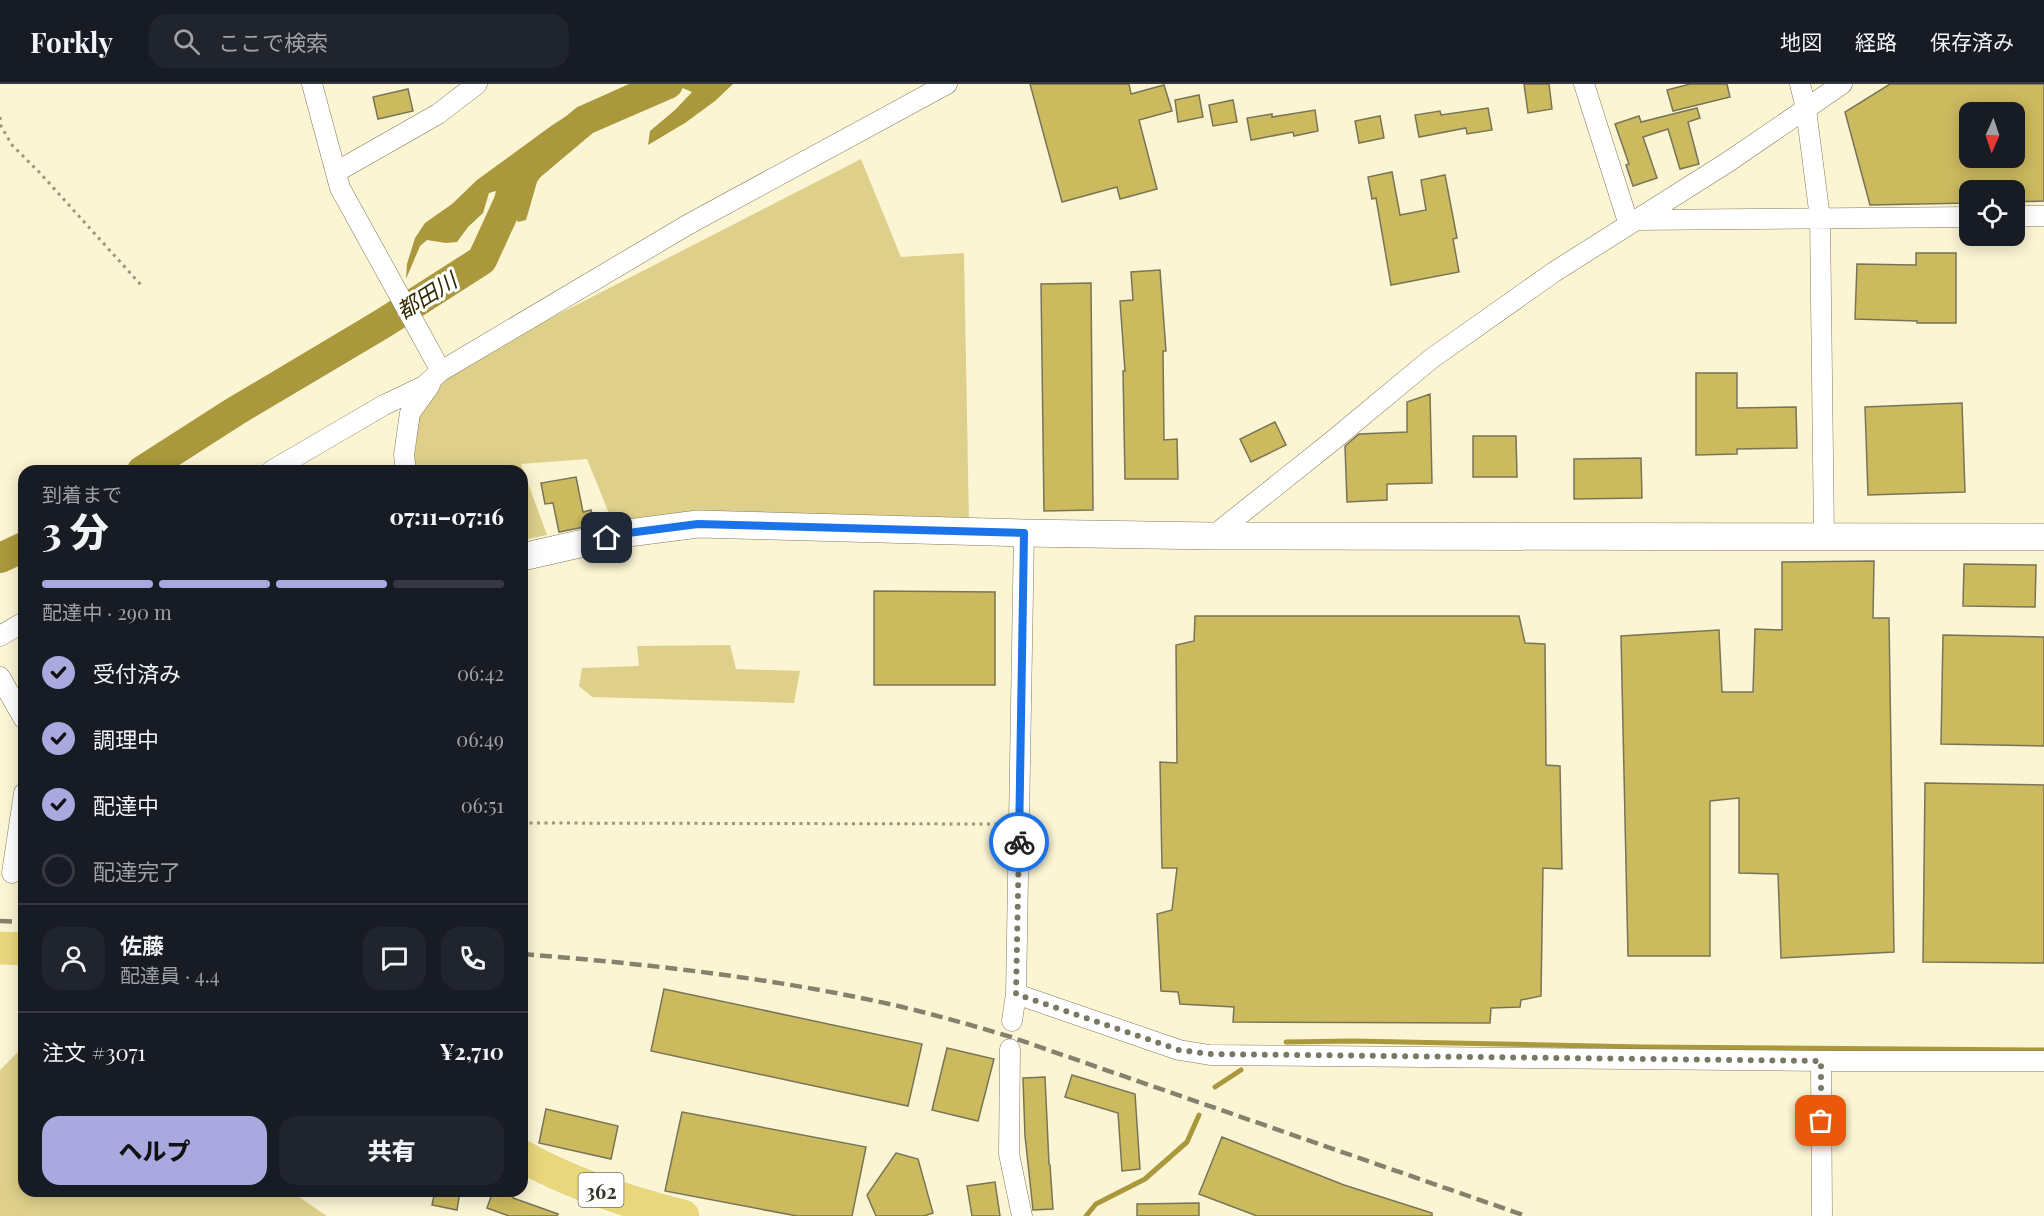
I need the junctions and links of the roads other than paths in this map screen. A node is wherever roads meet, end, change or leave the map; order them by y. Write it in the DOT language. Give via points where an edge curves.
graph roads {
  1 [pos="312,84"];
  2 [pos="477,84"];
  3 [pos="947,84"];
  4 [pos="1584,84"];
  5 [pos="1800,84"];
  6 [pos="1842,84"];
  7 [pos="1806,109"];
  8 [pos="338,180"];
  9 [pos="2025,216"];
  10 [pos="2044,216"];
  11 [pos="1959,217"];
  12 [pos="1820,218"];
  13 [pos="1632,222"];
  14 [pos="441,371"];
  15 [pos="281,465"];
  16 [pos="405,465"];
  17 [pos="1024,533"];
  18 [pos="1213,536"];
  19 [pos="1824,536"];
  20 [pos="2044,537"];
  21 [pos="528,556"];
  22 [pos="18,626"];
  23 [pos="0,636"];
  24 [pos="0,677"];
  25 [pos="18,708"];
  26 [pos="18,833"];
  27 [pos="12,873"];
  28 [pos="0,948"];
  29 [pos="18,949"];
  30 [pos="1016,994"];
  31 [pos="1012,1021"];
  32 [pos="1010,1048"];
  33 [pos="1821,1061"];
  34 [pos="2044,1061"];
  35 [pos="528,1159"];
  36 [pos="640,1211"];
  37 [pos="682,1216"];
  38 [pos="1022,1216"];
  39 [pos="1822,1216"];
  1 -- 8 [label="street"];
  2 -- 8 [label="street"];
  3 -- 14 [label="street" via="689,224"];
  4 -- 13 [label="street"];
  5 -- 7 [label="street"];
  6 -- 7 [label="street"];
  7 -- 12 [label="street"];
  7 -- 13 [label="street"];
  8 -- 14 [label="street"];
  9 -- 10 [label="street"];
  11 -- 12 [label="street"];
  12 -- 13 [label="street"];
  12 -- 19 [label="street"];
  13 -- 18 [label="street" via="1431,359"];
  14 -- 15 [label="street" via="424,386"];
  14 -- 16 [label="street" via="410,413"];
  17 -- 18 [label="street"];
  17 -- 21 [label="street" via="698,524 628,533"];
  17 -- 30 [label="street"];
  18 -- 19 [label="street"];
  19 -- 20 [label="street"];
  22 -- 23 [label="street"];
  24 -- 25 [label="street"];
  26 -- 27 [label="street"];
  28 -- 29 [label="highway"];
  30 -- 31 [label="street"];
  30 -- 33 [label="street" via="1179,1050 1210,1054"];
  32 -- 38 [label="street" via="1009,1154"];
  33 -- 34 [label="street"];
  33 -- 39 [label="street"];
  35 -- 36 [label="highway, 362"];
  36 -- 37 [label="highway, 362"];
}
